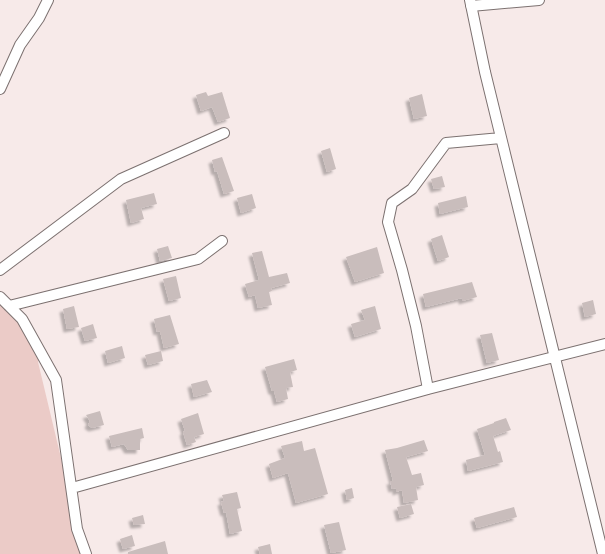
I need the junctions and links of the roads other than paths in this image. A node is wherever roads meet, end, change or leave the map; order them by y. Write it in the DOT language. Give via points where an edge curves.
graph roads {
  1 [pos="48,0"];
  2 [pos="539,0"];
  3 [pos="471,3"];
  4 [pos="0,89"];
  5 [pos="224,133"];
  6 [pos="501,138"];
  7 [pos="222,241"];
  8 [pos="0,270"];
  9 [pos="0,297"];
  10 [pos="9,306"];
  11 [pos="605,344"];
  12 [pos="554,357"];
  13 [pos="428,389"];
  14 [pos="72,488"];
  15 [pos="86,554"];
  16 [pos="603,554"];
  1 -- 4 [label="street" via="20,45"];
  2 -- 3 [label="street"];
  3 -- 6 [label="street"];
  5 -- 8 [label="street" via="121,180"];
  6 -- 12 [label="street"];
  6 -- 13 [label="street" via="446,143 412,189 392,203 388,222 416,326"];
  7 -- 10 [label="street" via="198,259"];
  9 -- 10 [label="street"];
  10 -- 14 [label="street" via="22,318 56,380"];
  11 -- 12 [label="street"];
  12 -- 13 [label="street"];
  12 -- 16 [label="street"];
  13 -- 14 [label="street"];
  14 -- 15 [label="street" via="77,529"];
}
